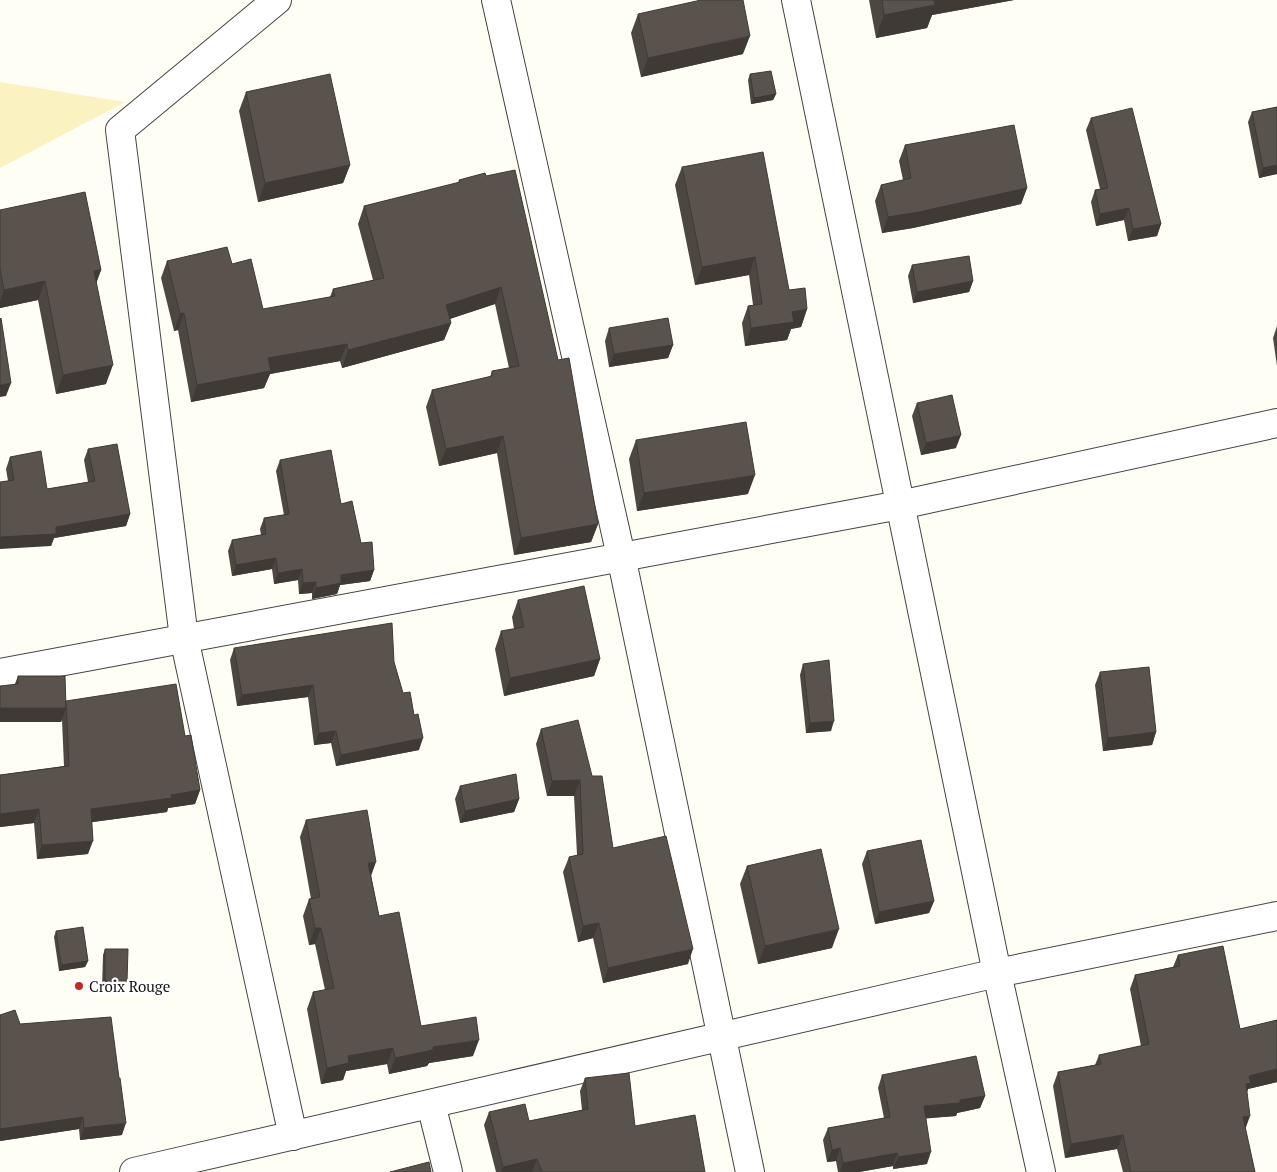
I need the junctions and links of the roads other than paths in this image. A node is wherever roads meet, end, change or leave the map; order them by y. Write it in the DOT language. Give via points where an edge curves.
graph roads {
  1 [pos="277,0"];
  2 [pos="496,0"];
  3 [pos="796,0"];
  4 [pos="1277,423"];
  5 [pos="900,505"];
  6 [pos="621,556"];
  7 [pos="184,638"];
  8 [pos="0,673"];
  9 [pos="1277,916"];
  10 [pos="996,974"];
  11 [pos="722,1037"];
  12 [pos="431,1104"];
  13 [pos="293,1136"];
  14 [pos="207,1164"];
  15 [pos="134,1172"];
  16 [pos="448,1172"];
  17 [pos="750,1172"];
  18 [pos="1041,1172"];
  1 -- 7 [label="street" via="120,130"];
  2 -- 6 [label="street"];
  3 -- 5 [label="street"];
  4 -- 5 [label="street"];
  5 -- 6 [label="street"];
  5 -- 10 [label="street"];
  6 -- 7 [label="street"];
  6 -- 11 [label="street"];
  7 -- 8 [label="street"];
  7 -- 13 [label="street"];
  9 -- 10 [label="street"];
  10 -- 11 [label="street"];
  10 -- 18 [label="street"];
  11 -- 12 [label="street"];
  11 -- 17 [label="street"];
  12 -- 13 [label="street"];
  12 -- 16 [label="street"];
  13 -- 14 [label="street"];
  14 -- 15 [label="street"];
}
